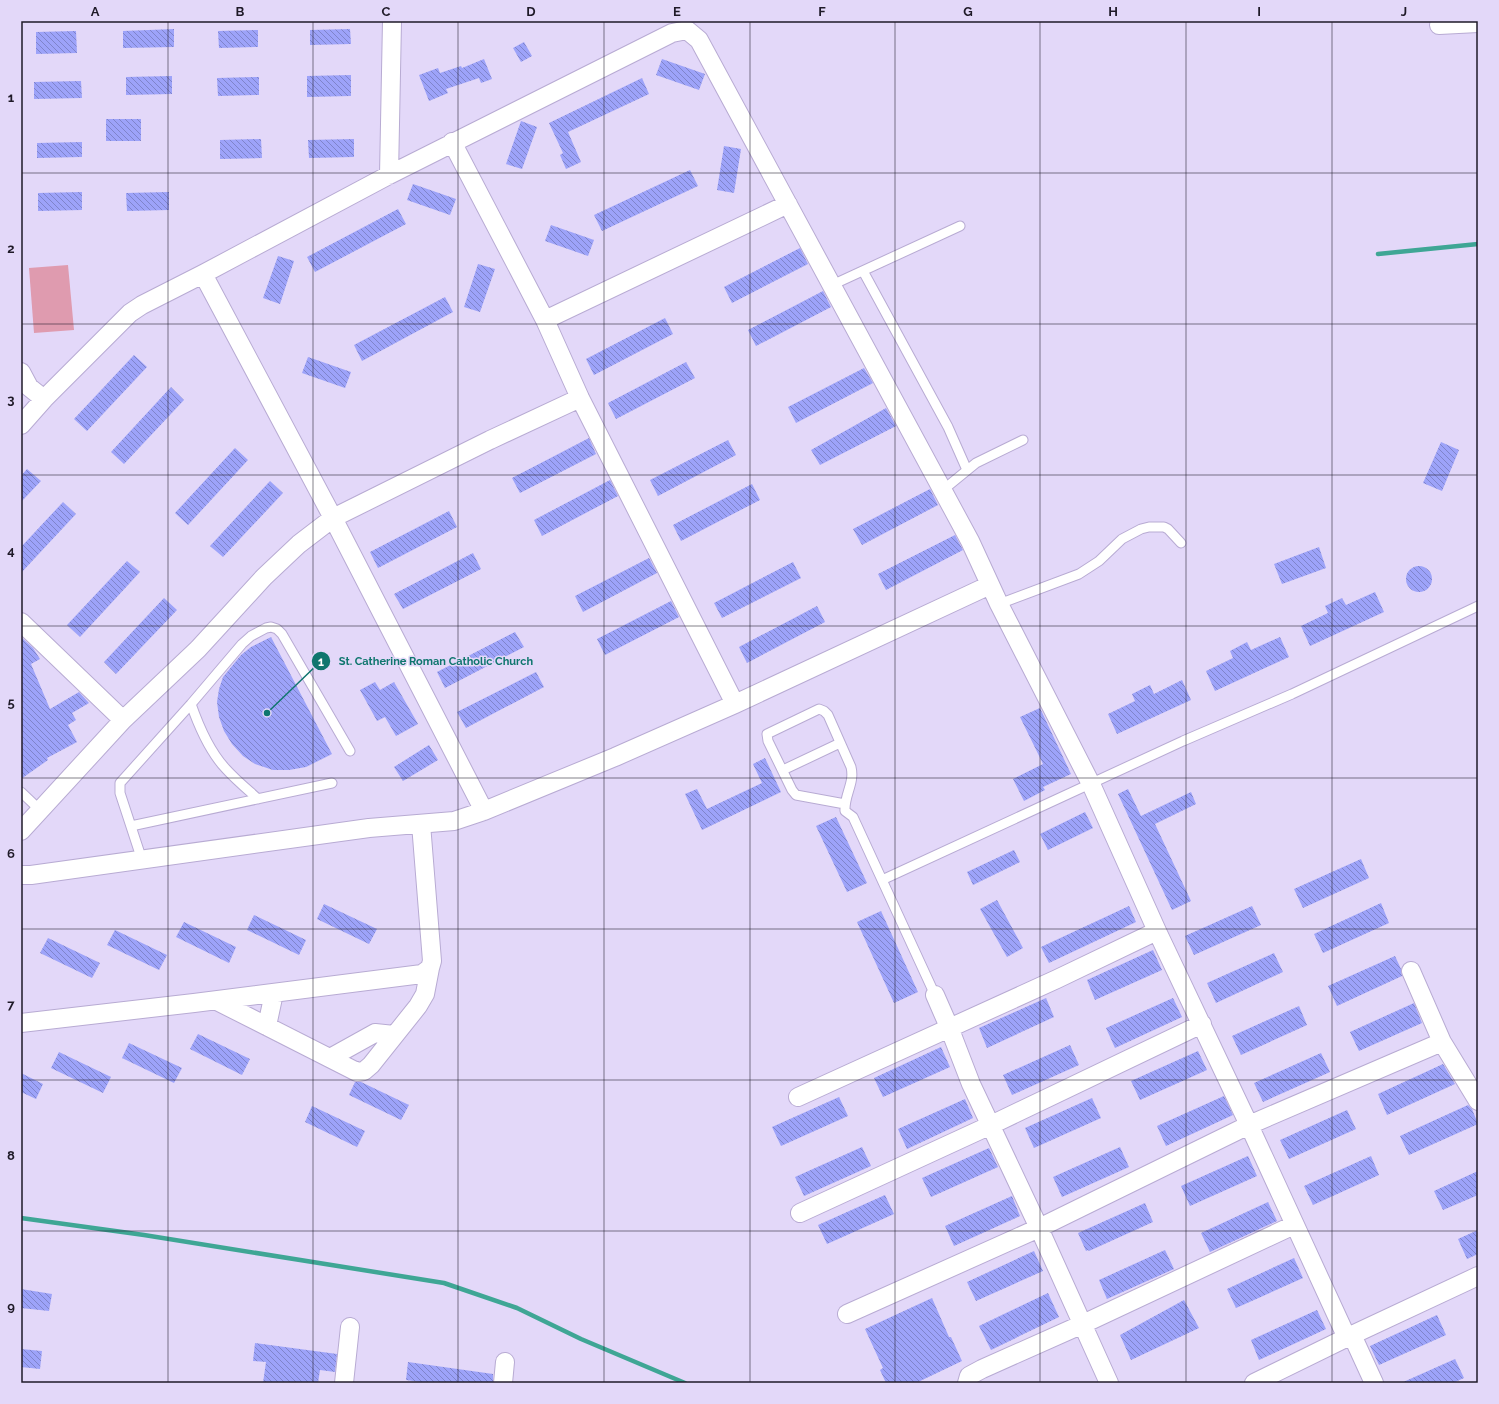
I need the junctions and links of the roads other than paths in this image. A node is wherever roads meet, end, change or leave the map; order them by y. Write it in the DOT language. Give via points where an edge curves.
graph roads {
  1 [pos="392,21"];
  2 [pos="1478,23"];
  3 [pos="1439,25"];
  4 [pos="452,142"];
  5 [pos="389,175"];
  6 [pos="788,204"];
  7 [pos="960,226"];
  8 [pos="863,271"];
  9 [pos="203,274"];
  10 [pos="832,285"];
  11 [pos="545,320"];
  12 [pos="21,372"];
  13 [pos="580,398"];
  14 [pos="44,399"];
  15 [pos="21,425"];
  16 [pos="1023,440"];
  17 [pos="967,470"];
  18 [pos="943,490"];
  19 [pos="333,518"];
  20 [pos="1181,542"];
  21 [pos="990,585"];
  22 [pos="999,604"];
  23 [pos="1478,606"];
  24 [pos="21,622"];
  25 [pos="191,704"];
  26 [pos="735,704"];
  27 [pos="123,720"];
  28 [pos="840,743"];
  29 [pos="350,751"];
  30 [pos="783,770"];
  31 [pos="332,783"];
  32 [pos="1091,784"];
  33 [pos="21,792"];
  34 [pos="258,799"];
  35 [pos="845,804"];
  36 [pos="40,810"];
  37 [pos="484,811"];
  38 [pos="421,824"];
  39 [pos="131,826"];
  40 [pos="21,831"];
  41 [pos="142,860"];
  42 [pos="21,875"];
  43 [pos="882,880"];
  44 [pos="1157,931"];
  45 [pos="430,968"];
  46 [pos="1411,971"];
  47 [pos="274,993"];
  48 [pos="935,995"];
  49 [pos="217,1000"];
  50 [pos="21,1023"];
  51 [pos="1202,1024"];
  52 [pos="267,1026"];
  53 [pos="949,1027"];
  54 [pos="394,1035"];
  55 [pos="1442,1042"];
  56 [pos="330,1058"];
  57 [pos="798,1097"];
  58 [pos="1478,1101"];
  59 [pos="991,1125"];
  60 [pos="1249,1126"];
  61 [pos="800,1213"];
  62 [pos="1294,1225"];
  63 [pos="1039,1228"];
  64 [pos="1478,1276"];
  65 [pos="847,1314"];
  66 [pos="1083,1324"];
  67 [pos="350,1327"];
  68 [pos="1349,1336"];
  69 [pos="505,1362"];
  70 [pos="344,1383"];
  71 [pos="503,1383"];
  72 [pos="967,1383"];
  73 [pos="1109,1383"];
  74 [pos="1254,1383"];
  75 [pos="1374,1383"];
  1 -- 5 [label="street"];
  2 -- 3 [label="street"];
  4 -- 5 [label="street"];
  4 -- 6 [label="street" via="672,33 687,30 699,40"];
  4 -- 11 [label="street"];
  5 -- 9 [label="street"];
  6 -- 10 [label="street"];
  6 -- 11 [label="street"];
  7 -- 8 [label="lane"];
  8 -- 10 [label="lane"];
  8 -- 17 [label="lane" via="948,427"];
  9 -- 14 [label="street" via="130,313"];
  9 -- 19 [label="street"];
  10 -- 18 [label="street"];
  11 -- 13 [label="street"];
  12 -- 14 [label="street" via="29,387"];
  13 -- 19 [label="street"];
  13 -- 26 [label="street"];
  14 -- 15 [label="street"];
  16 -- 17 [label="lane"];
  17 -- 18 [label="lane"];
  18 -- 21 [label="street"];
  19 -- 27 [label="street" via="299,544 264,577 198,649"];
  19 -- 37 [label="street"];
  20 -- 22 [label="lane" via="1164,527 1142,529 1122,539 1099,561 1079,574"];
  21 -- 22 [label="street"];
  21 -- 26 [label="street"];
  22 -- 32 [label="street"];
  23 -- 32 [label="lane" via="1292,694"];
  24 -- 27 [label="street"];
  25 -- 29 [label="lane" via="242,644 258,632 271,627 282,634"];
  25 -- 34 [label="lane" via="214,754 225,769"];
  25 -- 39 [label="lane" via="120,783 120,793"];
  26 -- 37 [label="street"];
  27 -- 36 [label="street"];
  28 -- 30 [label="lane"];
  28 -- 30 [label="lane" via="824,710 774,730 767,736"];
  28 -- 35 [label="lane" via="853,774"];
  30 -- 35 [label="lane" via="796,795"];
  31 -- 34 [label="lane"];
  32 -- 43 [label="lane"];
  32 -- 44 [label="street"];
  33 -- 36 [label="lane"];
  34 -- 39 [label="lane"];
  35 -- 43 [label="lane" via="845,811 853,817"];
  36 -- 40 [label="street"];
  37 -- 38 [label="street" via="454,821"];
  38 -- 41 [label="street" via="369,828"];
  38 -- 45 [label="street" via="432,960"];
  39 -- 41 [label="lane"];
  41 -- 42 [label="street"];
  43 -- 48 [label="lane"];
  44 -- 51 [label="street"];
  44 -- 53 [label="street"];
  45 -- 47 [label="street" via="422,974 413,976"];
  45 -- 54 [label="street" via="425,994"];
  46 -- 55 [label="street"];
  47 -- 49 [label="street"];
  47 -- 52 [label="street"];
  48 -- 53 [label="street"];
  49 -- 50 [label="street"];
  49 -- 52 [label="street"];
  51 -- 59 [label="street"];
  51 -- 60 [label="street"];
  52 -- 56 [label="street"];
  53 -- 57 [label="street"];
  53 -- 59 [label="street" via="971,1084"];
  54 -- 56 [label="street" via="375,1033"];
  54 -- 56 [label="street" via="364,1071 357,1072"];
  55 -- 58 [label="street"];
  55 -- 60 [label="street"];
  59 -- 61 [label="street"];
  59 -- 63 [label="street"];
  60 -- 62 [label="street"];
  60 -- 63 [label="street"];
  62 -- 66 [label="street"];
  62 -- 68 [label="street"];
  63 -- 65 [label="street"];
  63 -- 66 [label="street"];
  64 -- 68 [label="street"];
  66 -- 72 [label="street" via="982,1368 969,1376"];
  66 -- 73 [label="street"];
  67 -- 70 [label="street"];
  68 -- 74 [label="street"];
  68 -- 75 [label="street"];
  69 -- 71 [label="street"];
}
